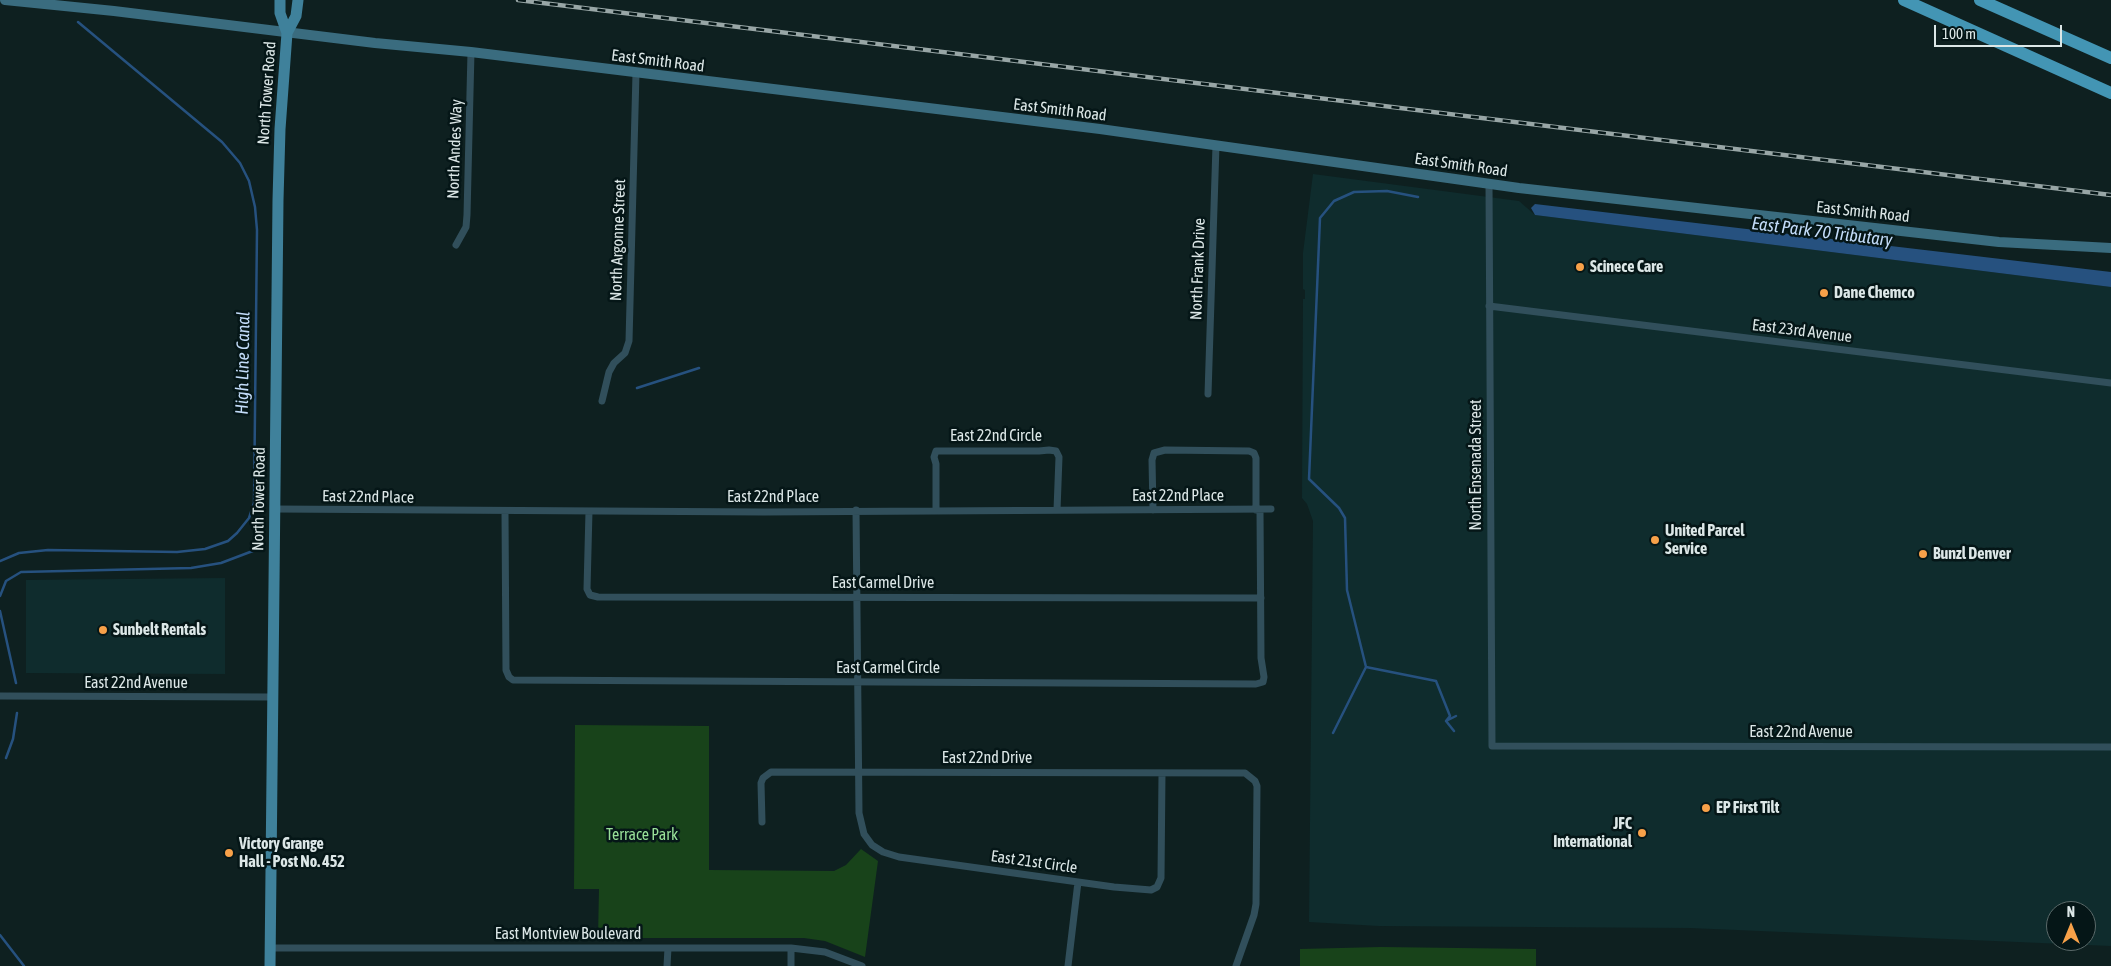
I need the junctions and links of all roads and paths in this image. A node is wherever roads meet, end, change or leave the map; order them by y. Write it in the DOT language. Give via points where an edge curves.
graph roads {
  1 [pos="5,0"];
  2 [pos="280,0"];
  3 [pos="298,0"];
  4 [pos="1904,0"];
  5 [pos="1980,0"];
  6 [pos="287,33"];
  7 [pos="472,52"];
  8 [pos="2111,58"];
  9 [pos="636,73"];
  10 [pos="2111,93"];
  11 [pos="1216,145"];
  12 [pos="1490,184"];
  13 [pos="456,246"];
  14 [pos="2111,248"];
  15 [pos="1489,306"];
  16 [pos="2111,383"];
  17 [pos="1208,394"];
  18 [pos="602,401"];
  19 [pos="275,510"];
  20 [pos="856,510"];
  21 [pos="936,510"];
  22 [pos="1057,510"];
  23 [pos="1154,510"];
  24 [pos="1258,510"];
  25 [pos="1271,510"];
  26 [pos="589,511"];
  27 [pos="506,512"];
  28 [pos="857,597"];
  29 [pos="1261,598"];
  30 [pos="857,681"];
  31 [pos="0,696"];
  32 [pos="272,697"];
  33 [pos="1492,746"];
  34 [pos="2111,747"];
  35 [pos="859,772"];
  36 [pos="1162,773"];
  37 [pos="762,822"];
  38 [pos="1078,882"];
  39 [pos="270,948"];
  40 [pos="668,948"];
  41 [pos="791,948"];
  42 [pos="270,966"];
  43 [pos="667,966"];
  44 [pos="791,966"];
  45 [pos="862,966"];
  46 [pos="1068,966"];
  47 [pos="1236,966"];
  1 -- 6 [label="street, East Smith Road"];
  2 -- 6 [label="main road, North Tower Road" via="280,13"];
  3 -- 6 [label="main road, North Tower Road" via="296,16"];
  4 -- 10 [label="highway"];
  5 -- 8 [label="highway"];
  6 -- 7 [label="street, East Smith Road"];
  6 -- 19 [label="main road, North Tower Road" via="278,173"];
  7 -- 9 [label="street, East Smith Road"];
  7 -- 13 [label="street, North Andes Way" via="467,215 466,227"];
  9 -- 11 [label="street, East Smith Road"];
  9 -- 18 [label="street, North Argonne Street" via="629,341 625,353 609,372"];
  11 -- 12 [label="street, East Smith Road"];
  11 -- 17 [label="street, North Frank Drive"];
  12 -- 14 [label="street, East Smith Road" via="1999,242"];
  12 -- 15 [label="street, North Ensenada Street"];
  15 -- 16 [label="street, East 23rd Avenue"];
  15 -- 33 [label="street, North Ensenada Street"];
  19 -- 27 [label="street, East 22nd Place"];
  19 -- 32 [label="main road, North Tower Road"];
  20 -- 21 [label="street, East 22nd Place"];
  20 -- 26 [label="street, East 22nd Place"];
  20 -- 28 [label="street, East 21st Circle"];
  21 -- 22 [label="street, East 22nd Place"];
  21 -- 22 [label="street, East 22nd Circle" via="936,451 1049,450 1056,451 1059,457"];
  22 -- 23 [label="street, East 22nd Place"];
  23 -- 24 [label="street, East 22nd Place"];
  23 -- 24 [label="street" via="1152,460 1154,454 1165,450 1254,453"];
  24 -- 25 [label="street, East 22nd Place"];
  24 -- 29 [label="street, East Carmel Circle"];
  26 -- 27 [label="street, East 22nd Place"];
  26 -- 28 [label="street, East Carmel Drive" via="587,589 598,597"];
  27 -- 30 [label="street, East Carmel Circle" via="506,670 513,680"];
  28 -- 29 [label="street, East Carmel Drive"];
  28 -- 30 [label="street, East 21st Circle"];
  29 -- 30 [label="street, East Carmel Circle" via="1264,677 1263,682 1256,684"];
  30 -- 35 [label="street, East 21st Circle"];
  31 -- 32 [label="street, East 22nd Avenue"];
  32 -- 39 [label="main road, North Tower Road"];
  33 -- 34 [label="street, East 22nd Avenue"];
  35 -- 36 [label="street, East 22nd Drive"];
  35 -- 37 [label="street, East 22nd Drive" via="767,774 761,782"];
  35 -- 38 [label="street, East 21st Circle" via="860,826 868,842 877,850 899,857"];
  36 -- 38 [label="street, East 21st Circle" via="1161,878 1157,887 1148,890"];
  36 -- 47 [label="street, East 22nd Drive" via="1245,773 1255,780 1256,904"];
  38 -- 46 [label="street"];
  39 -- 40 [label="street, East Montview Boulevard"];
  39 -- 42 [label="main road, North Tower Road"];
  40 -- 41 [label="street, East Montview Boulevard"];
  40 -- 43 [label="street"];
  41 -- 44 [label="street"];
  41 -- 45 [label="street, East Montview Boulevard" via="825,952"];
}
